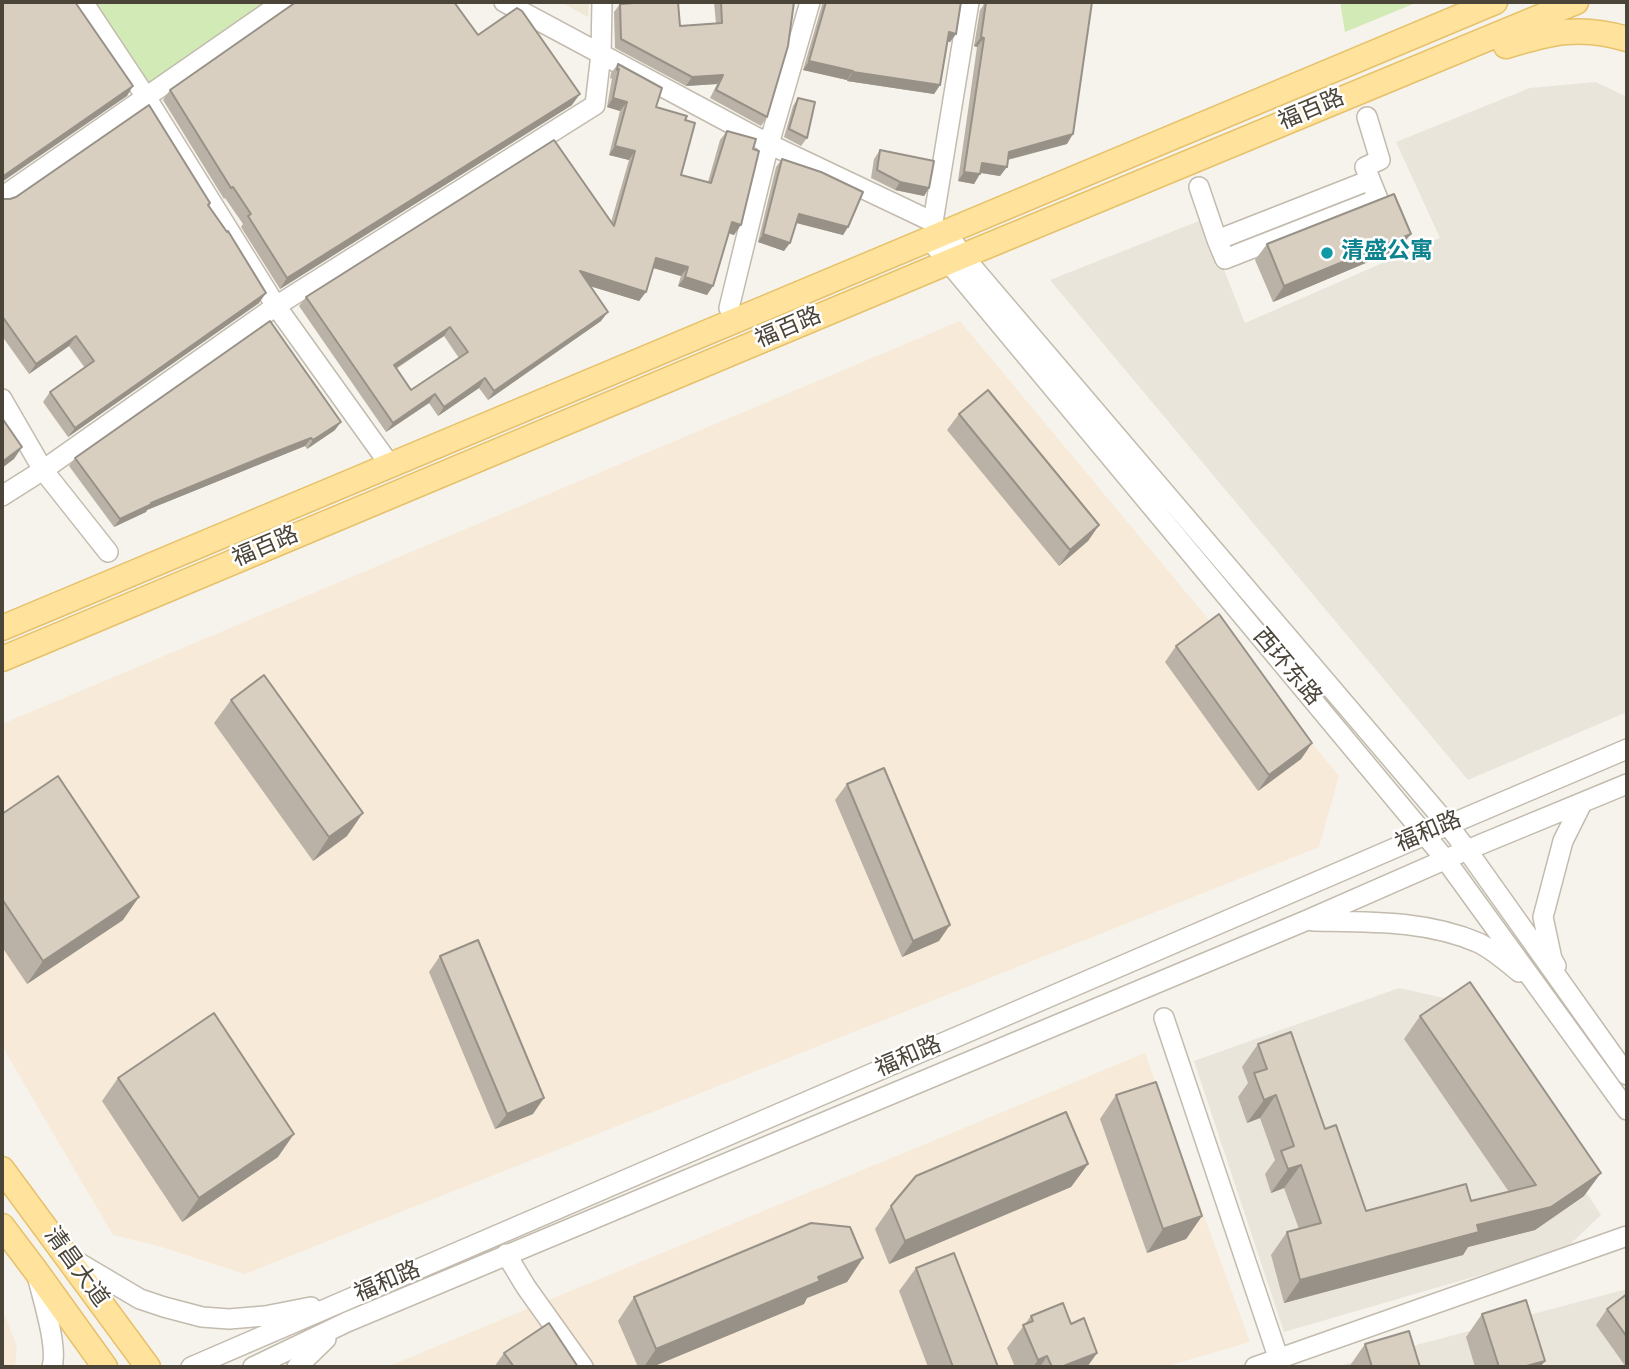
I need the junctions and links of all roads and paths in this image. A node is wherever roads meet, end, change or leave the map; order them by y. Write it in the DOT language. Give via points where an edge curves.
graph roads {
  1 [pos="83,2"];
  2 [pos="284,2"];
  3 [pos="504,2"];
  4 [pos="602,2"];
  5 [pos="810,2"];
  6 [pos="969,2"];
  7 [pos="1576,2"];
  8 [pos="1492,3"];
  9 [pos="1627,39"];
  10 [pos="601,54"];
  11 [pos="1408,71"];
  12 [pos="146,97"];
  13 [pos="1367,117"];
  14 [pos="769,144"];
  15 [pos="1199,187"];
  16 [pos="2,197"];
  17 [pos="936,232"];
  18 [pos="956,260"];
  19 [pos="276,306"];
  20 [pos="729,309"];
  21 [pos="2,399"];
  22 [pos="390,465"];
  23 [pos="43,470"];
  24 [pos="2,496"];
  25 [pos="108,552"];
  26 [pos="2,628"];
  27 [pos="2,659"];
  28 [pos="1627,749"];
  29 [pos="1627,785"];
  30 [pos="1582,803"];
  31 [pos="1448,825"];
  32 [pos="1425,835"];
  33 [pos="1467,849"];
  34 [pos="1445,859"];
  35 [pos="1305,921"];
  36 [pos="1538,988"];
  37 [pos="1578,1007"];
  38 [pos="1164,1018"];
  39 [pos="1627,1075"];
  40 [pos="1627,1110"];
  41 [pos="2,1169"];
  42 [pos="2,1226"];
  43 [pos="1627,1236"];
  44 [pos="506,1254"];
  45 [pos="64,1255"];
  46 [pos="36,1271"];
  47 [pos="349,1299"];
  48 [pos="347,1322"];
  49 [pos="1279,1360"];
  50 [pos="52,1367"];
  51 [pos="105,1367"];
  52 [pos="148,1367"];
  53 [pos="191,1367"];
  54 [pos="253,1367"];
  55 [pos="297,1367"];
  56 [pos="583,1367"];
  57 [pos="1255,1367"];
  1 -- 12 [label="street"];
  2 -- 12 [label="street"];
  3 -- 10 [label="street"];
  4 -- 10 [label="street"];
  5 -- 14 [label="street"];
  6 -- 17 [label="street"];
  7 -- 11 [label="main road, 福百路"];
  8 -- 17 [label="main road, 福百路"];
  9 -- 11 [label="main road" via="1584,30 1544,34 1458,64"];
  10 -- 14 [label="street"];
  10 -- 19 [label="street" via="595,105"];
  11 -- 18 [label="main road, 福百路"];
  12 -- 16 [label="street"];
  12 -- 19 [label="street"];
  13 -- 15 [label="street" via="1380,160 1365,167 1378,199 1225,259"];
  14 -- 17 [label="street"];
  14 -- 20 [label="street"];
  17 -- 18 [label="street, 西环东路"];
  17 -- 22 [label="main road, 福百路"];
  18 -- 27 [label="main road, 福百路"];
  18 -- 31 [label="street, 西环东路"];
  18 -- 32 [label="street, 西环东路"];
  19 -- 22 [label="street"];
  19 -- 23 [label="street"];
  21 -- 23 [label="street"];
  22 -- 26 [label="main road, 福百路"];
  23 -- 24 [label="street"];
  23 -- 25 [label="street"];
  28 -- 31 [label="street, 福和路"];
  29 -- 30 [label="street, 福和路"];
  30 -- 33 [label="street, 福和路"];
  30 -- 37 [label="street" via="1563,841 1543,917 1552,959"];
  31 -- 32 [label="street, 福和路"];
  31 -- 33 [label="street, 西环东路"];
  32 -- 34 [label="street, 西环东路"];
  32 -- 47 [label="street, 福和路"];
  33 -- 34 [label="street, 福和路"];
  33 -- 37 [label="street, 西环东路"];
  34 -- 35 [label="street, 福和路"];
  34 -- 36 [label="street, 西环东路"];
  35 -- 36 [label="street" via="1391,922 1445,932 1481,944"];
  35 -- 44 [label="street, 福和路"];
  36 -- 40 [label="street, 西环东路"];
  37 -- 39 [label="street, 西环东路"];
  38 -- 49 [label="street"];
  41 -- 45 [label="main road, 清昌大道"];
  42 -- 46 [label="main road, 清昌大道"];
  43 -- 49 [label="street"];
  44 -- 48 [label="street, 福和路"];
  44 -- 56 [label="street"];
  45 -- 47 [label="street" via="140,1299 202,1317 265,1315"];
  45 -- 52 [label="main road, 清昌大道"];
  46 -- 50 [label="street" via="52,1342"];
  46 -- 51 [label="main road, 清昌大道"];
  47 -- 53 [label="street, 福和路"];
  48 -- 54 [label="street, 福和路"];
  48 -- 55 [label="street"];
  49 -- 57 [label="street"];
}
